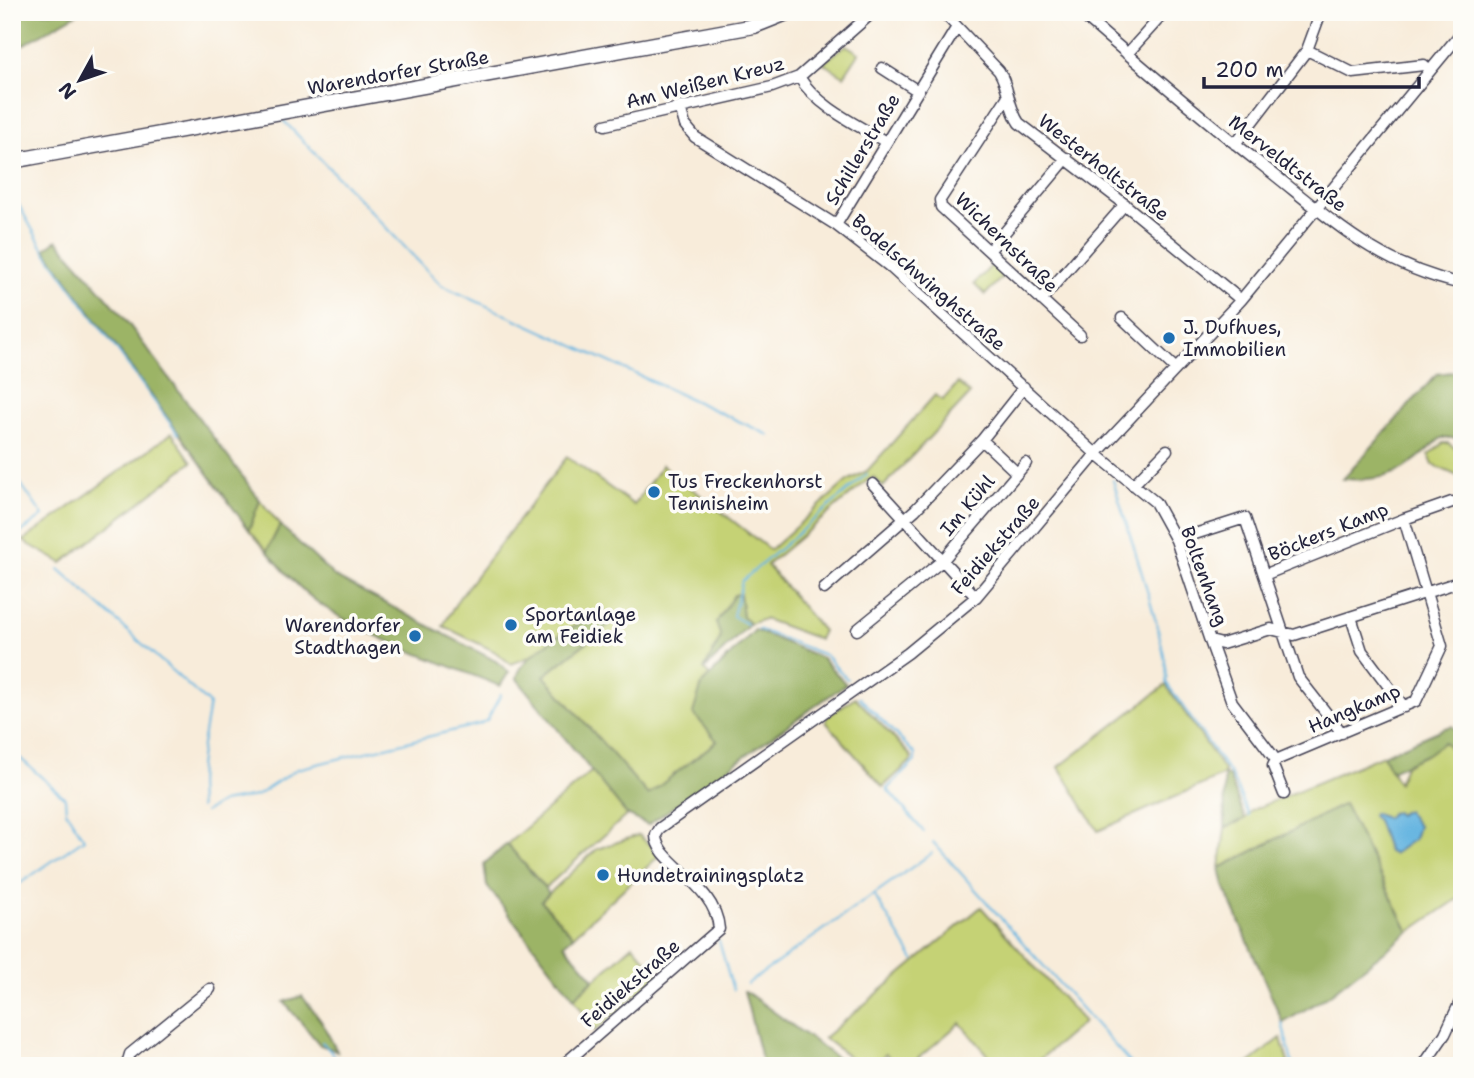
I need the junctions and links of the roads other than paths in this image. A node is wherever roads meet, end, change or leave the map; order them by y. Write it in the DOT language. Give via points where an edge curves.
graph roads {
  1 [pos="789,12"];
  2 [pos="873,12"];
  3 [pos="943,12"];
  4 [pos="1079,12"];
  5 [pos="1165,12"];
  6 [pos="1321,12"];
  7 [pos="957,27"];
  8 [pos="1462,32"];
  9 [pos="1307,50"];
  10 [pos="1127,54"];
  11 [pos="1424,65"];
  12 [pos="882,68"];
  13 [pos="799,77"];
  14 [pos="918,91"];
  15 [pos="1008,96"];
  16 [pos="680,107"];
  17 [pos="605,125"];
  18 [pos="886,142"];
  19 [pos="1235,144"];
  20 [pos="1067,158"];
  21 [pos="12,161"];
  22 [pos="1125,204"];
  23 [pos="1317,208"];
  24 [pos="836,225"];
  25 [pos="989,251"];
  26 [pos="1462,284"];
  27 [pos="1041,300"];
  28 [pos="1241,300"];
  29 [pos="1122,318"];
  30 [pos="1080,335"];
  31 [pos="1176,369"];
  32 [pos="1024,387"];
  33 [pos="982,440"];
  34 [pos="1167,450"];
  35 [pos="1096,454"];
  36 [pos="1026,463"];
  37 [pos="1017,473"];
  38 [pos="873,484"];
  39 [pos="1133,485"];
  40 [pos="1452,502"];
  41 [pos="905,518"];
  42 [pos="1404,519"];
  43 [pos="1176,540"];
  44 [pos="943,560"];
  45 [pos="1264,575"];
  46 [pos="1462,582"];
  47 [pos="824,589"];
  48 [pos="1428,593"];
  49 [pos="976,597"];
  50 [pos="1351,617"];
  51 [pos="857,630"];
  52 [pos="1283,632"];
  53 [pos="1210,641"];
  54 [pos="1404,707"];
  55 [pos="1342,733"];
  56 [pos="1276,760"];
  57 [pos="1284,794"];
  58 [pos="210,989"];
  59 [pos="1462,998"];
  60 [pos="126,1065"];
  61 [pos="562,1066"];
  62 [pos="1423,1066"];
  1 -- 21 [label="main road, Warendorfer Straße" via="740,29"];
  2 -- 13 [label="street, Am Weißen Kreuz"];
  3 -- 7 [label="street, Westerholtstraße"];
  4 -- 10 [label="street, Merveldtstraße"];
  5 -- 10 [label="street"];
  6 -- 9 [label="street"];
  7 -- 14 [label="street, Schillerstraße"];
  7 -- 15 [label="street, Westerholtstraße" via="999,71"];
  8 -- 23 [label="street, Feidiekstraße"];
  9 -- 11 [label="street" via="1353,73"];
  9 -- 19 [label="street"];
  10 -- 19 [label="street, Merveldtstraße"];
  12 -- 14 [label="street, Schillerstraße"];
  13 -- 16 [label="street, Am Weißen Kreuz"];
  13 -- 18 [label="street" via="835,112"];
  14 -- 18 [label="street, Schillerstraße"];
  15 -- 20 [label="street, Westerholtstraße" via="1019,123"];
  15 -- 25 [label="street, Wichernstraße" via="940,200 941,207"];
  16 -- 17 [label="street, Am Weißen Kreuz"];
  16 -- 24 [label="street, Bodelschwinghstraße" via="685,125 695,136"];
  18 -- 24 [label="street, Schillerstraße"];
  19 -- 23 [label="street, Merveldtstraße"];
  20 -- 22 [label="street, Westerholtstraße"];
  20 -- 25 [label="street"];
  22 -- 27 [label="street"];
  22 -- 28 [label="street, Westerholtstraße"];
  23 -- 26 [label="street, Merveldtstraße" via="1360,243 1395,263"];
  23 -- 28 [label="street, Feidiekstraße"];
  24 -- 32 [label="street, Bodelschwinghstraße" via="889,265"];
  25 -- 27 [label="street, Wichernstraße"];
  27 -- 30 [label="street, Wichernstraße"];
  28 -- 31 [label="street, Feidiekstraße"];
  29 -- 31 [label="street"];
  31 -- 35 [label="street, Feidiekstraße"];
  32 -- 33 [label="street, Im Kühl"];
  32 -- 35 [label="street, Bodelschwinghstraße"];
  33 -- 37 [label="street, Im Kühl"];
  33 -- 41 [label="street, Im Kühl"];
  34 -- 39 [label="street"];
  35 -- 39 [label="street, Boltenhang"];
  35 -- 49 [label="street, Feidiekstraße"];
  36 -- 37 [label="street, Im Kühl"];
  37 -- 44 [label="street, Im Kühl"];
  38 -- 41 [label="street, Im Kühl"];
  39 -- 43 [label="street, Boltenhang" via="1155,502"];
  40 -- 42 [label="street, Böckers Kamp"];
  41 -- 44 [label="street, Im Kühl"];
  41 -- 47 [label="street, Im Kühl"];
  42 -- 45 [label="street, Böckers Kamp"];
  42 -- 48 [label="street, Böckers Kamp"];
  43 -- 45 [label="street" via="1245,518"];
  43 -- 53 [label="street, Boltenhang"];
  44 -- 49 [label="street, Im Kühl"];
  44 -- 51 [label="street, Im Kühl"];
  45 -- 52 [label="street"];
  46 -- 48 [label="street, Boltenhang"];
  48 -- 50 [label="street, Boltenhang"];
  48 -- 54 [label="street, Hangkamp" via="1442,646 1416,701"];
  49 -- 61 [label="street, Feidiekstraße" via="908,653 660,828 656,835 659,847 709,898 719,929"];
  50 -- 52 [label="street, Boltenhang" via="1294,635"];
  50 -- 54 [label="street" via="1362,651"];
  52 -- 53 [label="street, Boltenhang" via="1271,629 1222,644"];
  52 -- 55 [label="street" via="1298,677"];
  53 -- 56 [label="street" via="1232,702"];
  54 -- 55 [label="street, Hangkamp"];
  55 -- 56 [label="street, Hangkamp"];
  56 -- 57 [label="street" via="1273,766"];
  58 -- 60 [label="street" via="136,1049"];
  59 -- 62 [label="street"];
}
